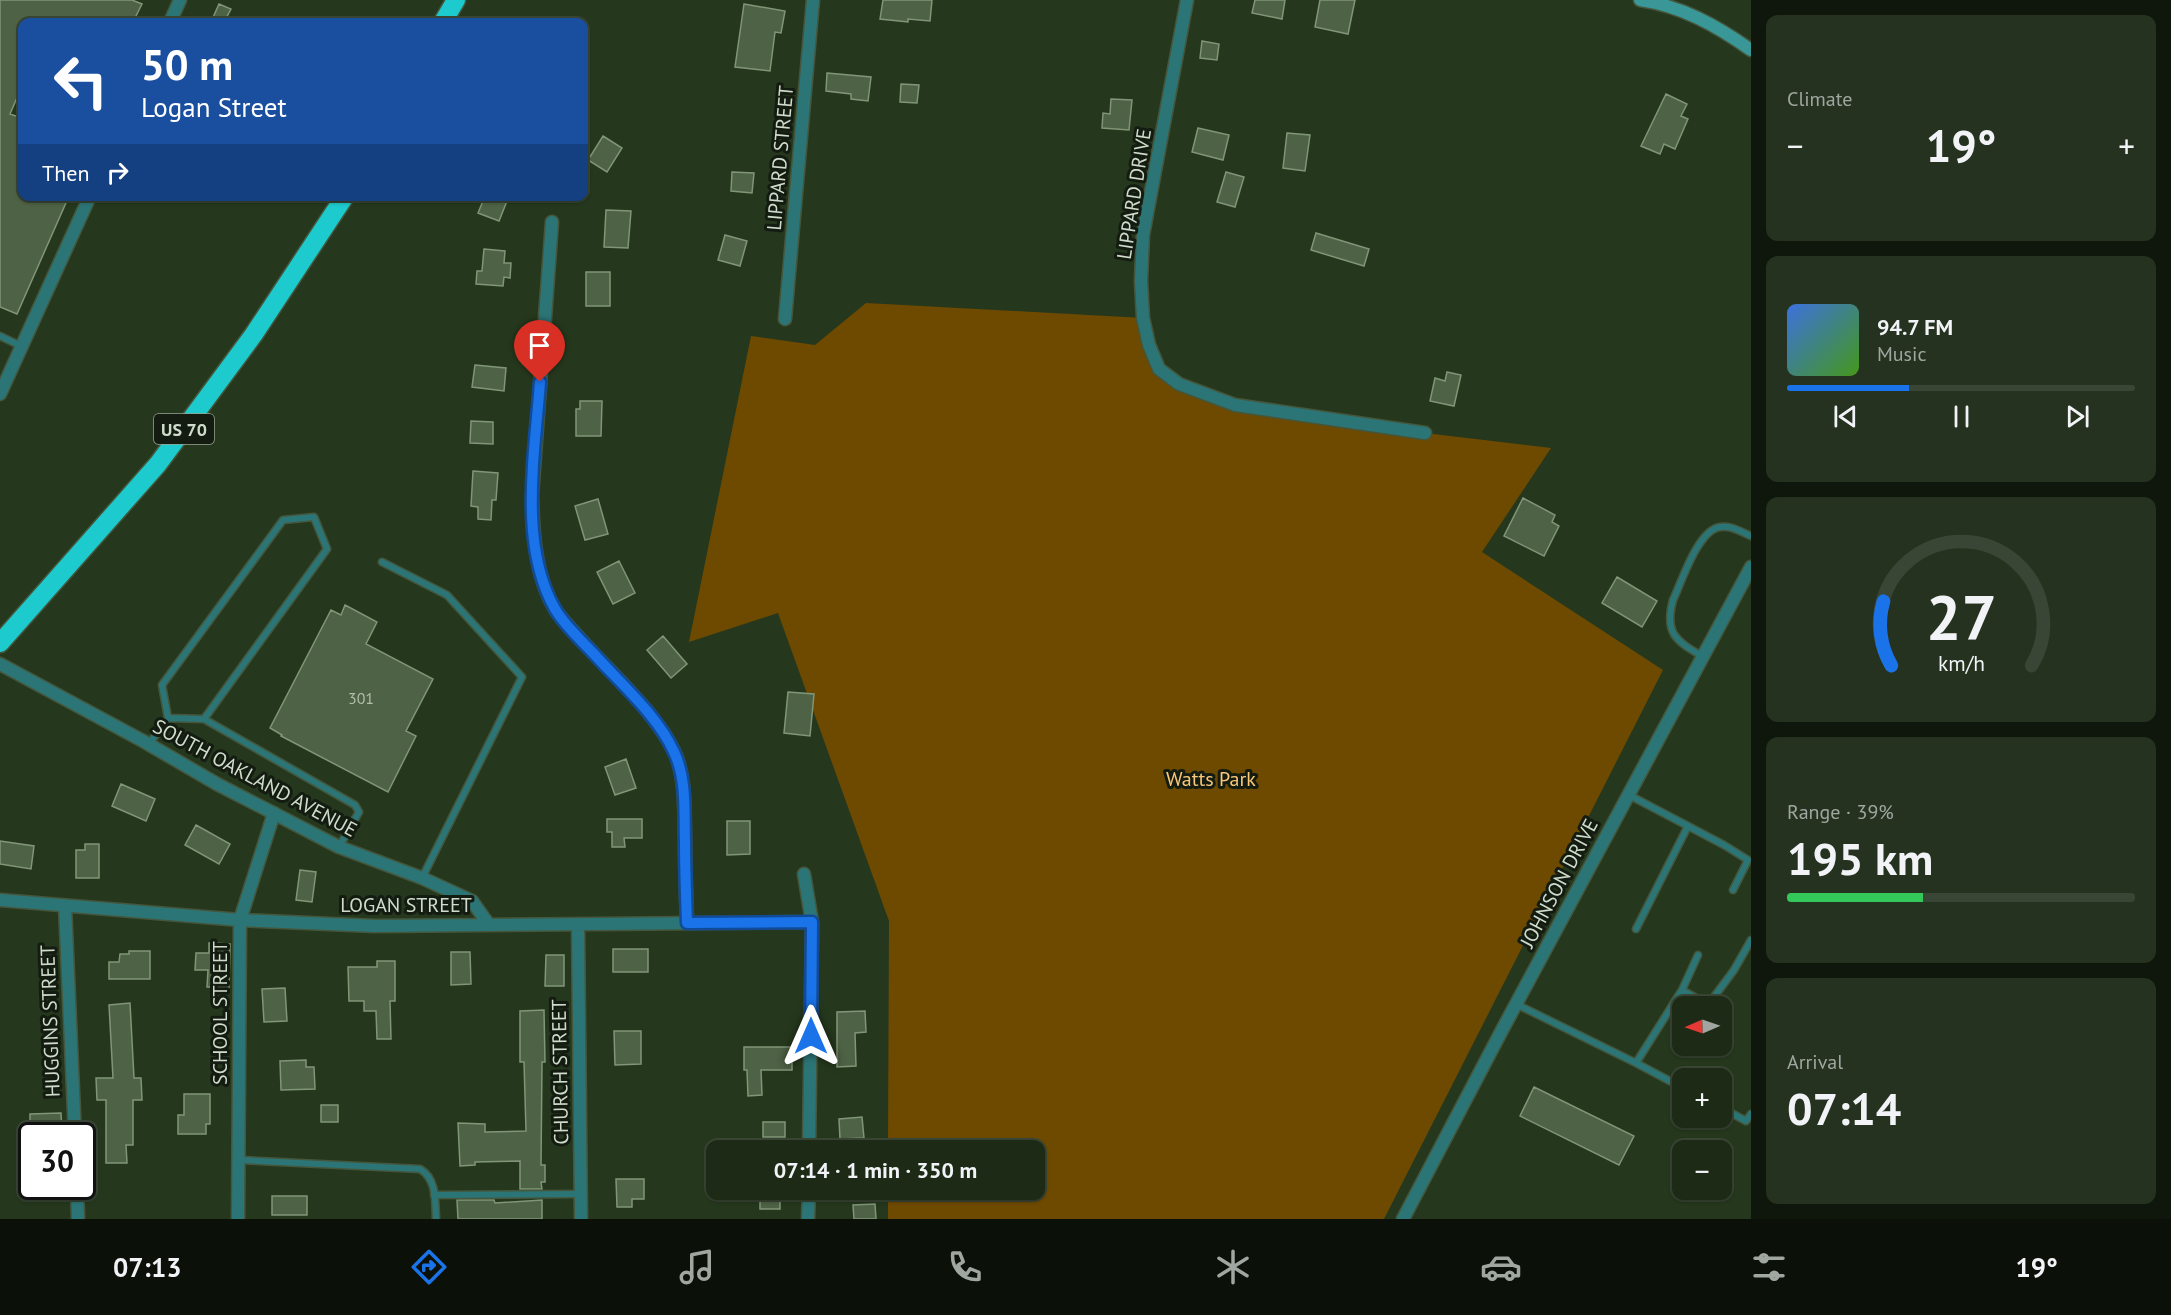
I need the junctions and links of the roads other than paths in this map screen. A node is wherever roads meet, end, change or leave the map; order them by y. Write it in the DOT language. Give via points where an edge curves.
graph roads {
  1 [pos="180,0"];
  2 [pos="456,0"];
  3 [pos="813,0"];
  4 [pos="1187,0"];
  5 [pos="1640,0"];
  6 [pos="1684,6"];
  7 [pos="172,18"];
  8 [pos="445,18"];
  9 [pos="1751,50"];
  10 [pos="88,201"];
  11 [pos="342,201"];
  12 [pos="552,222"];
  13 [pos="785,319"];
  14 [pos="0,336"];
  15 [pos="21,346"];
  16 [pos="3,378"];
  17 [pos="0,394"];
  18 [pos="1425,433"];
  19 [pos="1751,536"];
  20 [pos="382,562"];
  21 [pos="1751,567"];
  22 [pos="0,643"];
  23 [pos="1703,656"];
  24 [pos="0,664"];
  25 [pos="168,718"];
  26 [pos="204,719"];
  27 [pos="149,744"];
  28 [pos="1629,794"];
  29 [pos="274,813"];
  30 [pos="1688,826"];
  31 [pos="339,847"];
  32 [pos="1750,862"];
  33 [pos="804,874"];
  34 [pos="422,879"];
  35 [pos="1733,890"];
  36 [pos="0,900"];
  37 [pos="65,906"];
  38 [pos="240,920"];
  39 [pos="812,922"];
  40 [pos="687,923"];
  41 [pos="578,924"];
  42 [pos="489,925"];
  43 [pos="1636,929"];
  44 [pos="1751,940"];
  45 [pos="1698,955"];
  46 [pos="1682,990"];
  47 [pos="1516,1004"];
  48 [pos="1636,1063"];
  49 [pos="1672,1082"];
  50 [pos="1732,1113"];
  51 [pos="1751,1114"];
  52 [pos="74,1122"];
  53 [pos="809,1140"];
  54 [pos="238,1160"];
  55 [pos="581,1194"];
  56 [pos="434,1195"];
  57 [pos="77,1200"];
  58 [pos="809,1200"];
  59 [pos="78,1219"];
  60 [pos="238,1219"];
  61 [pos="436,1219"];
  62 [pos="581,1219"];
  63 [pos="808,1219"];
  64 [pos="1403,1219"];
  1 -- 7 [label="street"];
  2 -- 8 [label="highway"];
  3 -- 13 [label="street, LIPPARD STREET"];
  4 -- 18 [label="street, LIPPARD DRIVE" via="1143,235 1143,318 1159,369 1179,384 1235,405"];
  5 -- 6 [label="street"];
  6 -- 9 [label="street"];
  10 -- 15 [label="street"];
  11 -- 22 [label="highway, US 70" via="254,334 158,464"];
  12 -- 40 [label="street" via="532,496 537,559 556,611 646,711 675,753 684,806"];
  14 -- 15 [label="lane"];
  15 -- 16 [label="street"];
  16 -- 17 [label="street"];
  19 -- 23 [label="lane" via="1732,528 1710,530 1702,538 1673,600 1670,610 1675,637"];
  20 -- 34 [label="lane" via="447,595 522,677"];
  21 -- 23 [label="street, JOHNSON DRIVE"];
  23 -- 28 [label="street, JOHNSON DRIVE"];
  24 -- 27 [label="street, SOUTH OAKLAND AVENUE"];
  25 -- 26 [label="lane"];
  25 -- 26 [label="lane" via="162,685 283,520 314,518 327,549"];
  25 -- 27 [label="lane"];
  26 -- 31 [label="lane" via="355,805 359,812"];
  27 -- 29 [label="street, SOUTH OAKLAND AVENUE"];
  28 -- 30 [label="lane"];
  28 -- 47 [label="street, JOHNSON DRIVE"];
  29 -- 31 [label="street, SOUTH OAKLAND AVENUE"];
  29 -- 38 [label="street, SCHOOL STREET"];
  30 -- 32 [label="lane"];
  30 -- 43 [label="lane"];
  31 -- 34 [label="street, SOUTH OAKLAND AVENUE"];
  32 -- 35 [label="lane"];
  33 -- 39 [label="street"];
  34 -- 42 [label="street, SOUTH OAKLAND AVENUE" via="472,901"];
  36 -- 37 [label="street, LOGAN STREET"];
  37 -- 38 [label="street, LOGAN STREET"];
  37 -- 52 [label="street, HUGGINS STREET"];
  38 -- 42 [label="street, LOGAN STREET" via="375,926"];
  38 -- 54 [label="street, SCHOOL STREET"];
  39 -- 40 [label="street, LOGAN STREET"];
  39 -- 53 [label="street"];
  40 -- 41 [label="street, LOGAN STREET"];
  41 -- 42 [label="street, LOGAN STREET"];
  41 -- 55 [label="street, CHURCH STREET"];
  44 -- 46 [label="lane" via="1708,1005"];
  45 -- 46 [label="lane"];
  46 -- 48 [label="lane"];
  47 -- 48 [label="lane"];
  47 -- 64 [label="street, JOHNSON DRIVE"];
  48 -- 49 [label="lane"];
  50 -- 51 [label="lane" via="1746,1120"];
  54 -- 56 [label="lane" via="420,1169 427,1173"];
  54 -- 60 [label="street, SCHOOL STREET"];
  55 -- 56 [label="lane"];
  55 -- 62 [label="street, CHURCH STREET"];
  56 -- 61 [label="lane"];
  57 -- 59 [label="street"];
  58 -- 63 [label="street"];
}
